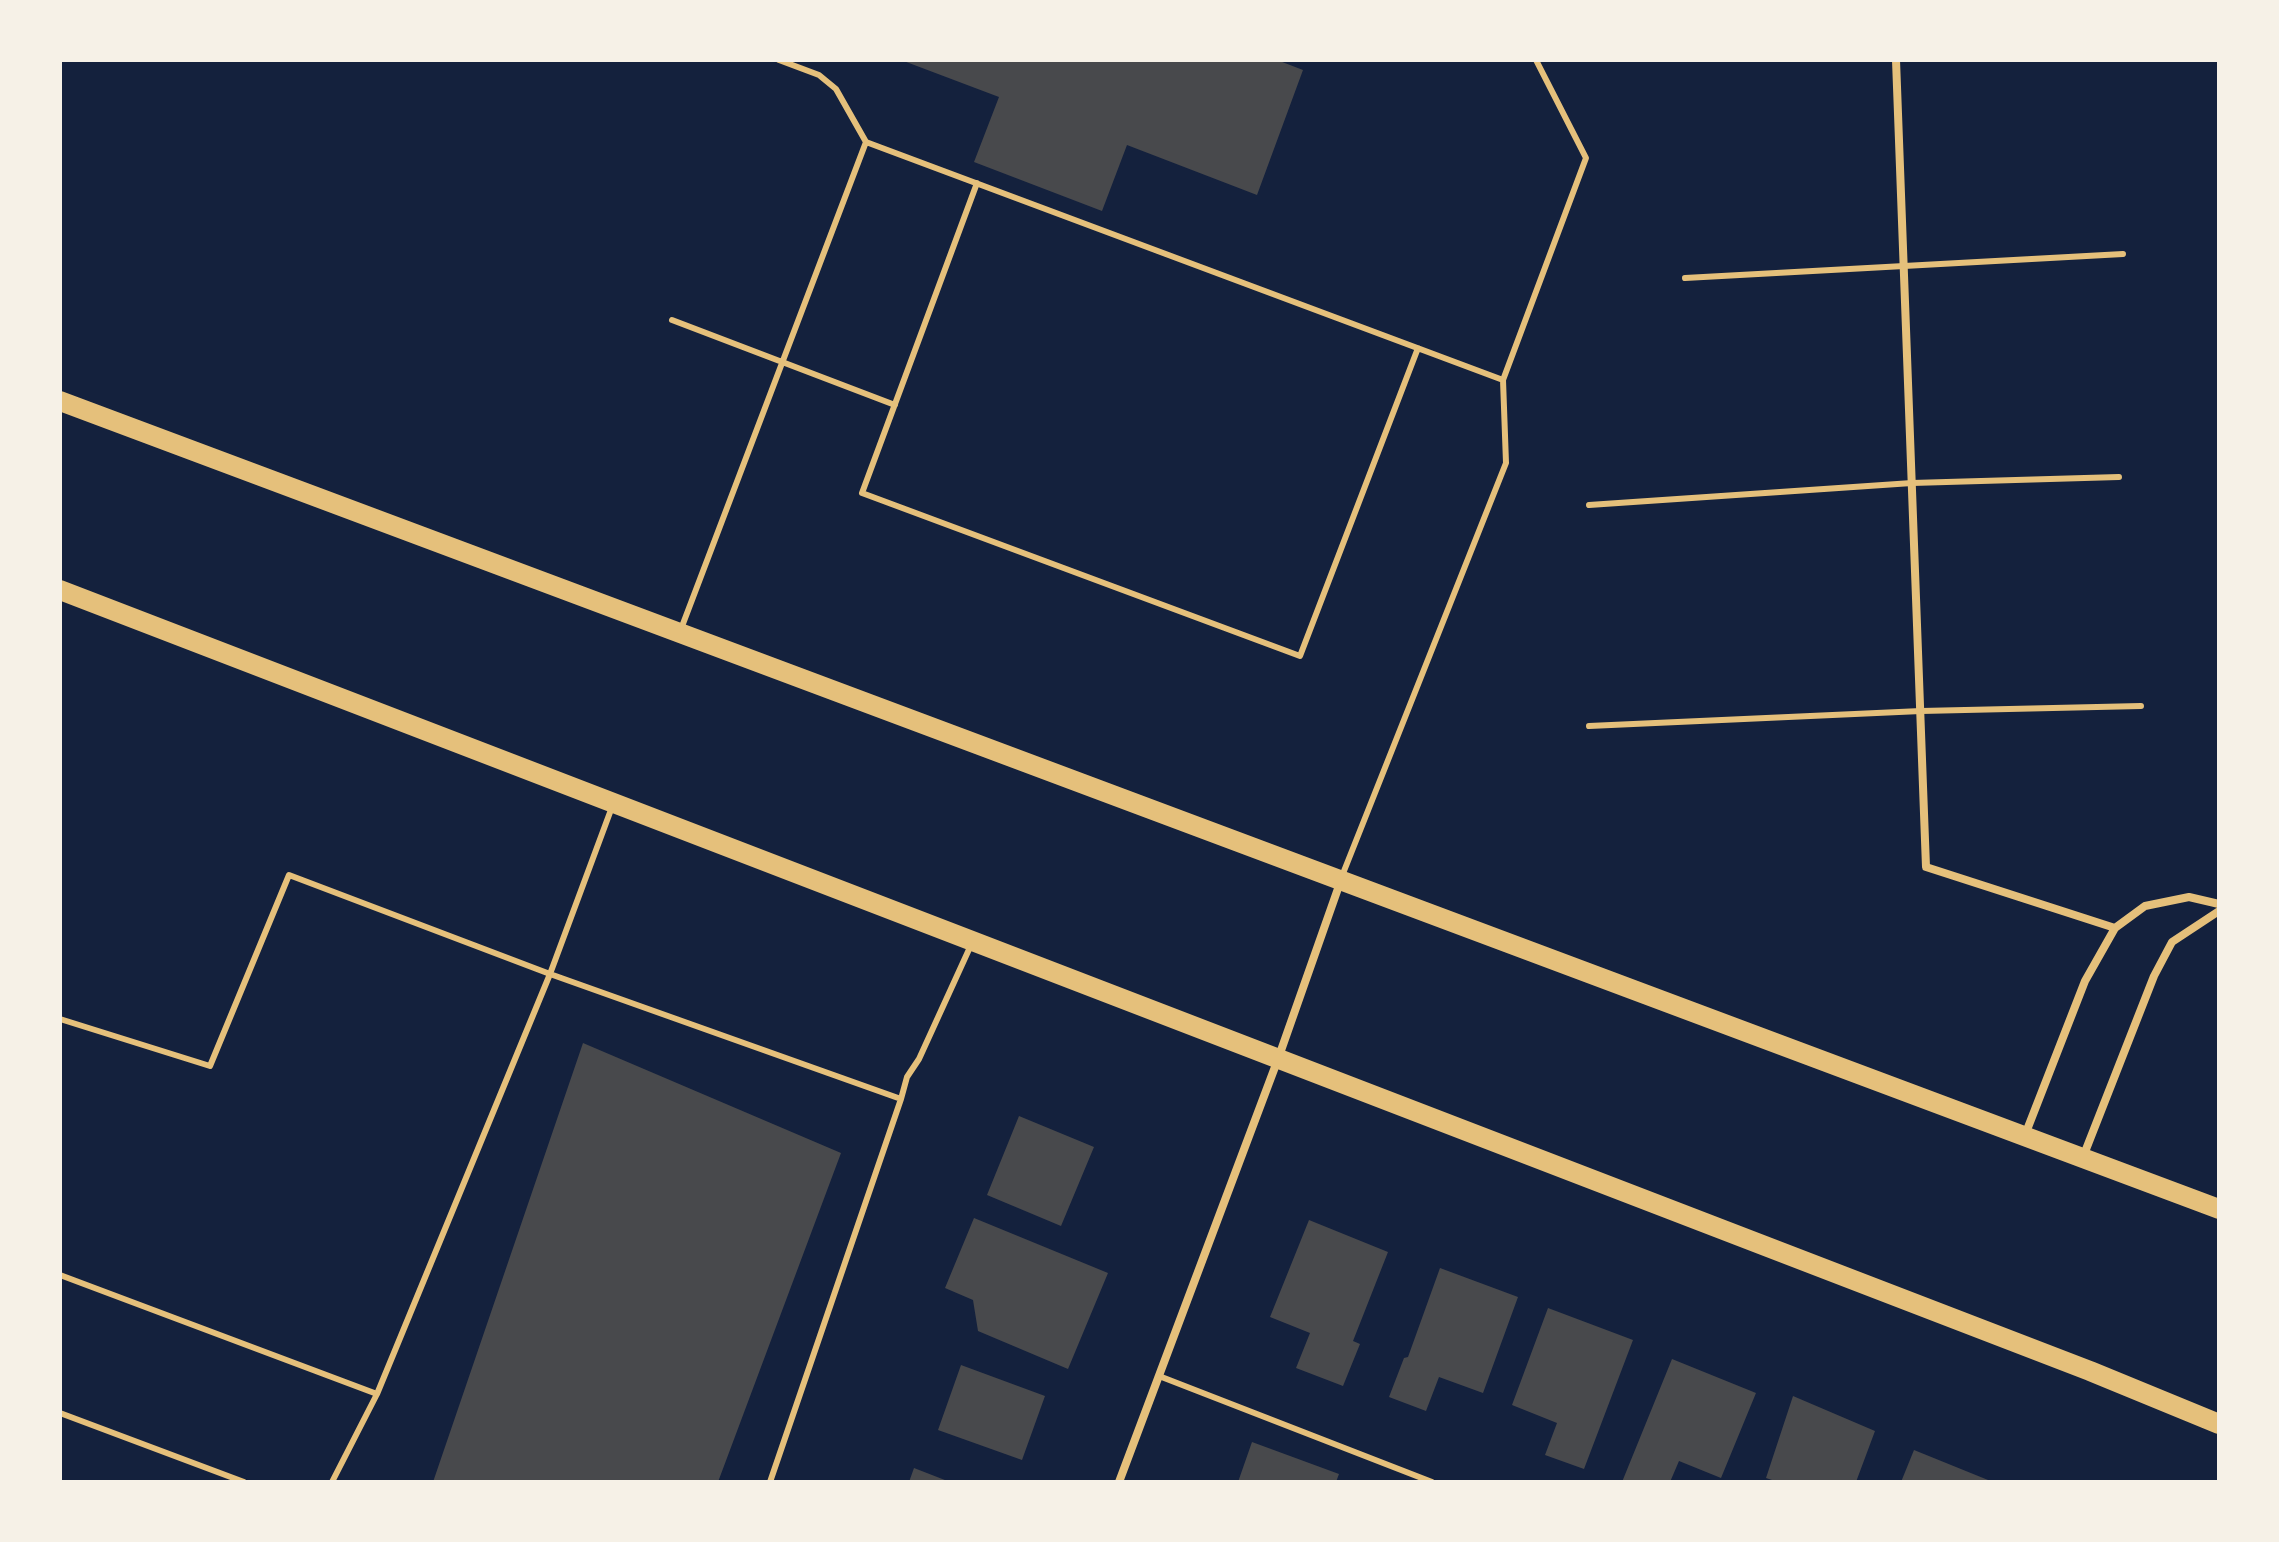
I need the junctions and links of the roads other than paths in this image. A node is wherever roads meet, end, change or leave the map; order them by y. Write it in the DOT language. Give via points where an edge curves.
graph roads {
  1 [pos="779,60"];
  2 [pos="1536,60"];
  3 [pos="1896,60"];
  4 [pos="866,142"];
  5 [pos="977,183"];
  6 [pos="2123,254"];
  7 [pos="1903,266"];
  8 [pos="1685,278"];
  9 [pos="672,320"];
  10 [pos="1418,348"];
  11 [pos="783,363"];
  12 [pos="1503,380"];
  13 [pos="60,401"];
  14 [pos="895,405"];
  15 [pos="2119,477"];
  16 [pos="1912,483"];
  17 [pos="1589,505"];
  18 [pos="60,590"];
  19 [pos="680,633"];
  20 [pos="2141,706"];
  21 [pos="1921,711"];
  22 [pos="1589,726"];
  23 [pos="613,803"];
  24 [pos="1341,879"];
  25 [pos="2219,904"];
  26 [pos="2219,911"];
  27 [pos="2115,928"];
  28 [pos="973,942"];
  29 [pos="550,974"];
  30 [pos="60,1019"];
  31 [pos="1278,1059"];
  32 [pos="901,1099"];
  33 [pos="2024,1136"];
  34 [pos="2083,1158"];
  35 [pos="2219,1209"];
  36 [pos="60,1275"];
  37 [pos="1159,1376"];
  38 [pos="377,1394"];
  39 [pos="60,1413"];
  40 [pos="2219,1424"];
  41 [pos="244,1482"];
  42 [pos="332,1482"];
  43 [pos="770,1482"];
  44 [pos="1119,1482"];
  45 [pos="1432,1482"];
  1 -- 4 [label="lane" via="819,75 836,89"];
  2 -- 12 [label="lane" via="1586,158"];
  3 -- 7 [label="street"];
  4 -- 5 [label="lane"];
  4 -- 11 [label="lane"];
  5 -- 10 [label="lane"];
  5 -- 14 [label="lane"];
  6 -- 7 [label="lane"];
  7 -- 8 [label="lane"];
  7 -- 16 [label="street"];
  9 -- 11 [label="lane"];
  10 -- 12 [label="lane"];
  10 -- 14 [label="lane" via="1300,656 862,493"];
  11 -- 14 [label="lane"];
  11 -- 19 [label="lane"];
  12 -- 24 [label="lane" via="1506,463"];
  13 -- 19 [label="main road"];
  15 -- 16 [label="lane"];
  16 -- 17 [label="lane"];
  16 -- 21 [label="street"];
  18 -- 23 [label="main road"];
  19 -- 24 [label="main road"];
  20 -- 21 [label="lane"];
  21 -- 22 [label="lane"];
  21 -- 27 [label="street" via="1926,867"];
  23 -- 28 [label="main road"];
  23 -- 29 [label="lane"];
  24 -- 31 [label="street"];
  24 -- 33 [label="main road"];
  25 -- 27 [label="street" via="2189,897 2145,906"];
  26 -- 34 [label="street" via="2172,942"];
  27 -- 33 [label="street" via="2085,981"];
  28 -- 31 [label="main road"];
  28 -- 32 [label="lane"];
  29 -- 30 [label="lane" via="289,875 210,1066"];
  29 -- 32 [label="lane"];
  29 -- 38 [label="lane"];
  31 -- 37 [label="street"];
  31 -- 40 [label="main road"];
  32 -- 43 [label="lane"];
  33 -- 34 [label="main road"];
  34 -- 35 [label="main road"];
  36 -- 38 [label="lane"];
  37 -- 44 [label="street"];
  37 -- 45 [label="lane"];
  38 -- 42 [label="lane"];
  39 -- 41 [label="lane"];
}
